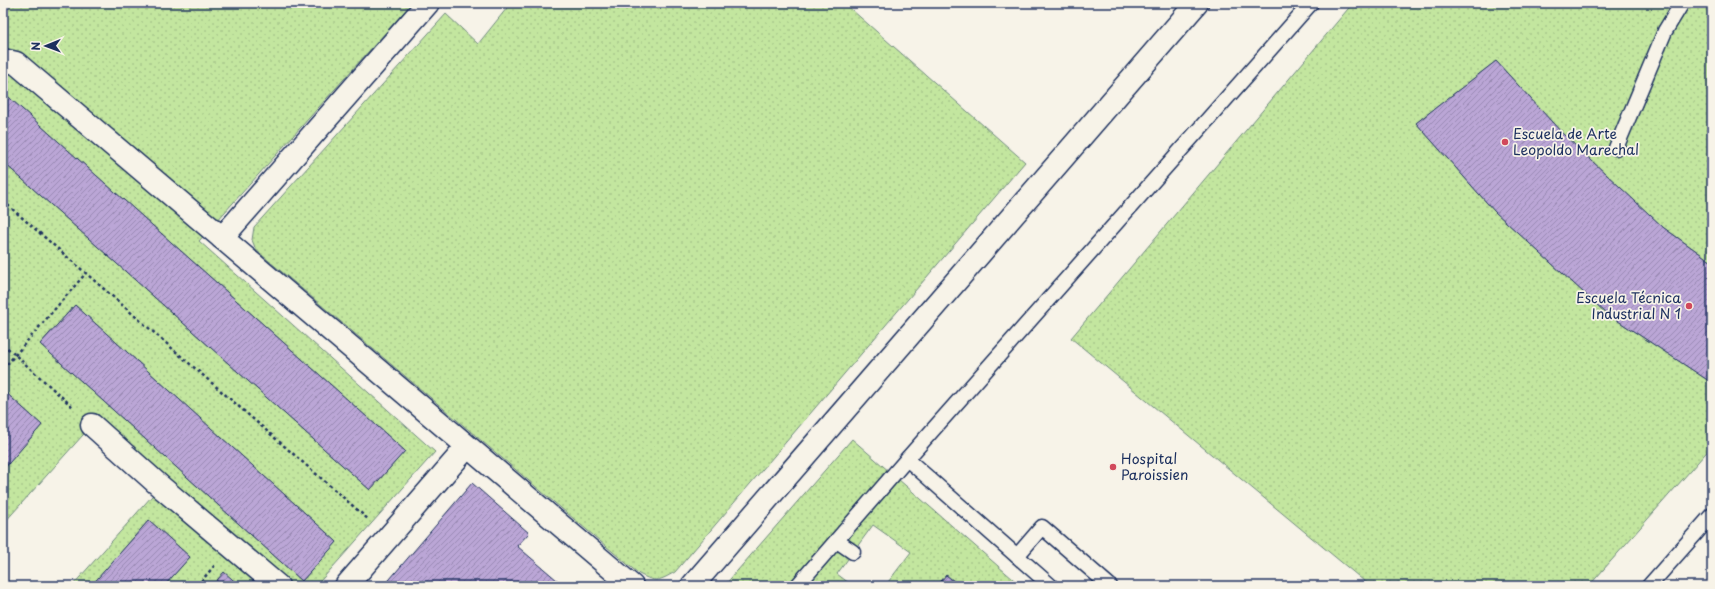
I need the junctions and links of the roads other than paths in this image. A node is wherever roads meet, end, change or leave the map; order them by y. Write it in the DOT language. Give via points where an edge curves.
graph roads {
  1 [pos="428,3"];
  2 [pos="1198,3"];
  3 [pos="1311,3"];
  4 [pos="1682,3"];
  5 [pos="3,60"];
  6 [pos="1616,148"];
  7 [pos="222,238"];
  8 [pos="92,424"];
  9 [pos="467,447"];
  10 [pos="907,460"];
  11 [pos="1712,515"];
  12 [pos="837,541"];
  13 [pos="853,552"];
  14 [pos="1017,556"];
  15 [pos="278,586"];
  16 [pos="346,586"];
  17 [pos="632,586"];
  18 [pos="692,586"];
  19 [pos="797,586"];
  20 [pos="1051,586"];
  21 [pos="1110,586"];
  22 [pos="1649,586"];
  1 -- 7 [label="street"];
  2 -- 18 [label="street"];
  3 -- 10 [label="lane"];
  4 -- 6 [label="lane" via="1665,31"];
  5 -- 7 [label="street" via="16,63"];
  7 -- 9 [label="street"];
  8 -- 15 [label="street" via="161,487"];
  9 -- 16 [label="street"];
  9 -- 17 [label="street"];
  10 -- 12 [label="lane"];
  10 -- 14 [label="lane"];
  11 -- 22 [label="lane"];
  12 -- 13 [label="lane"];
  12 -- 19 [label="lane"];
  14 -- 20 [label="lane"];
  14 -- 21 [label="lane" via="1042,527"];
}
